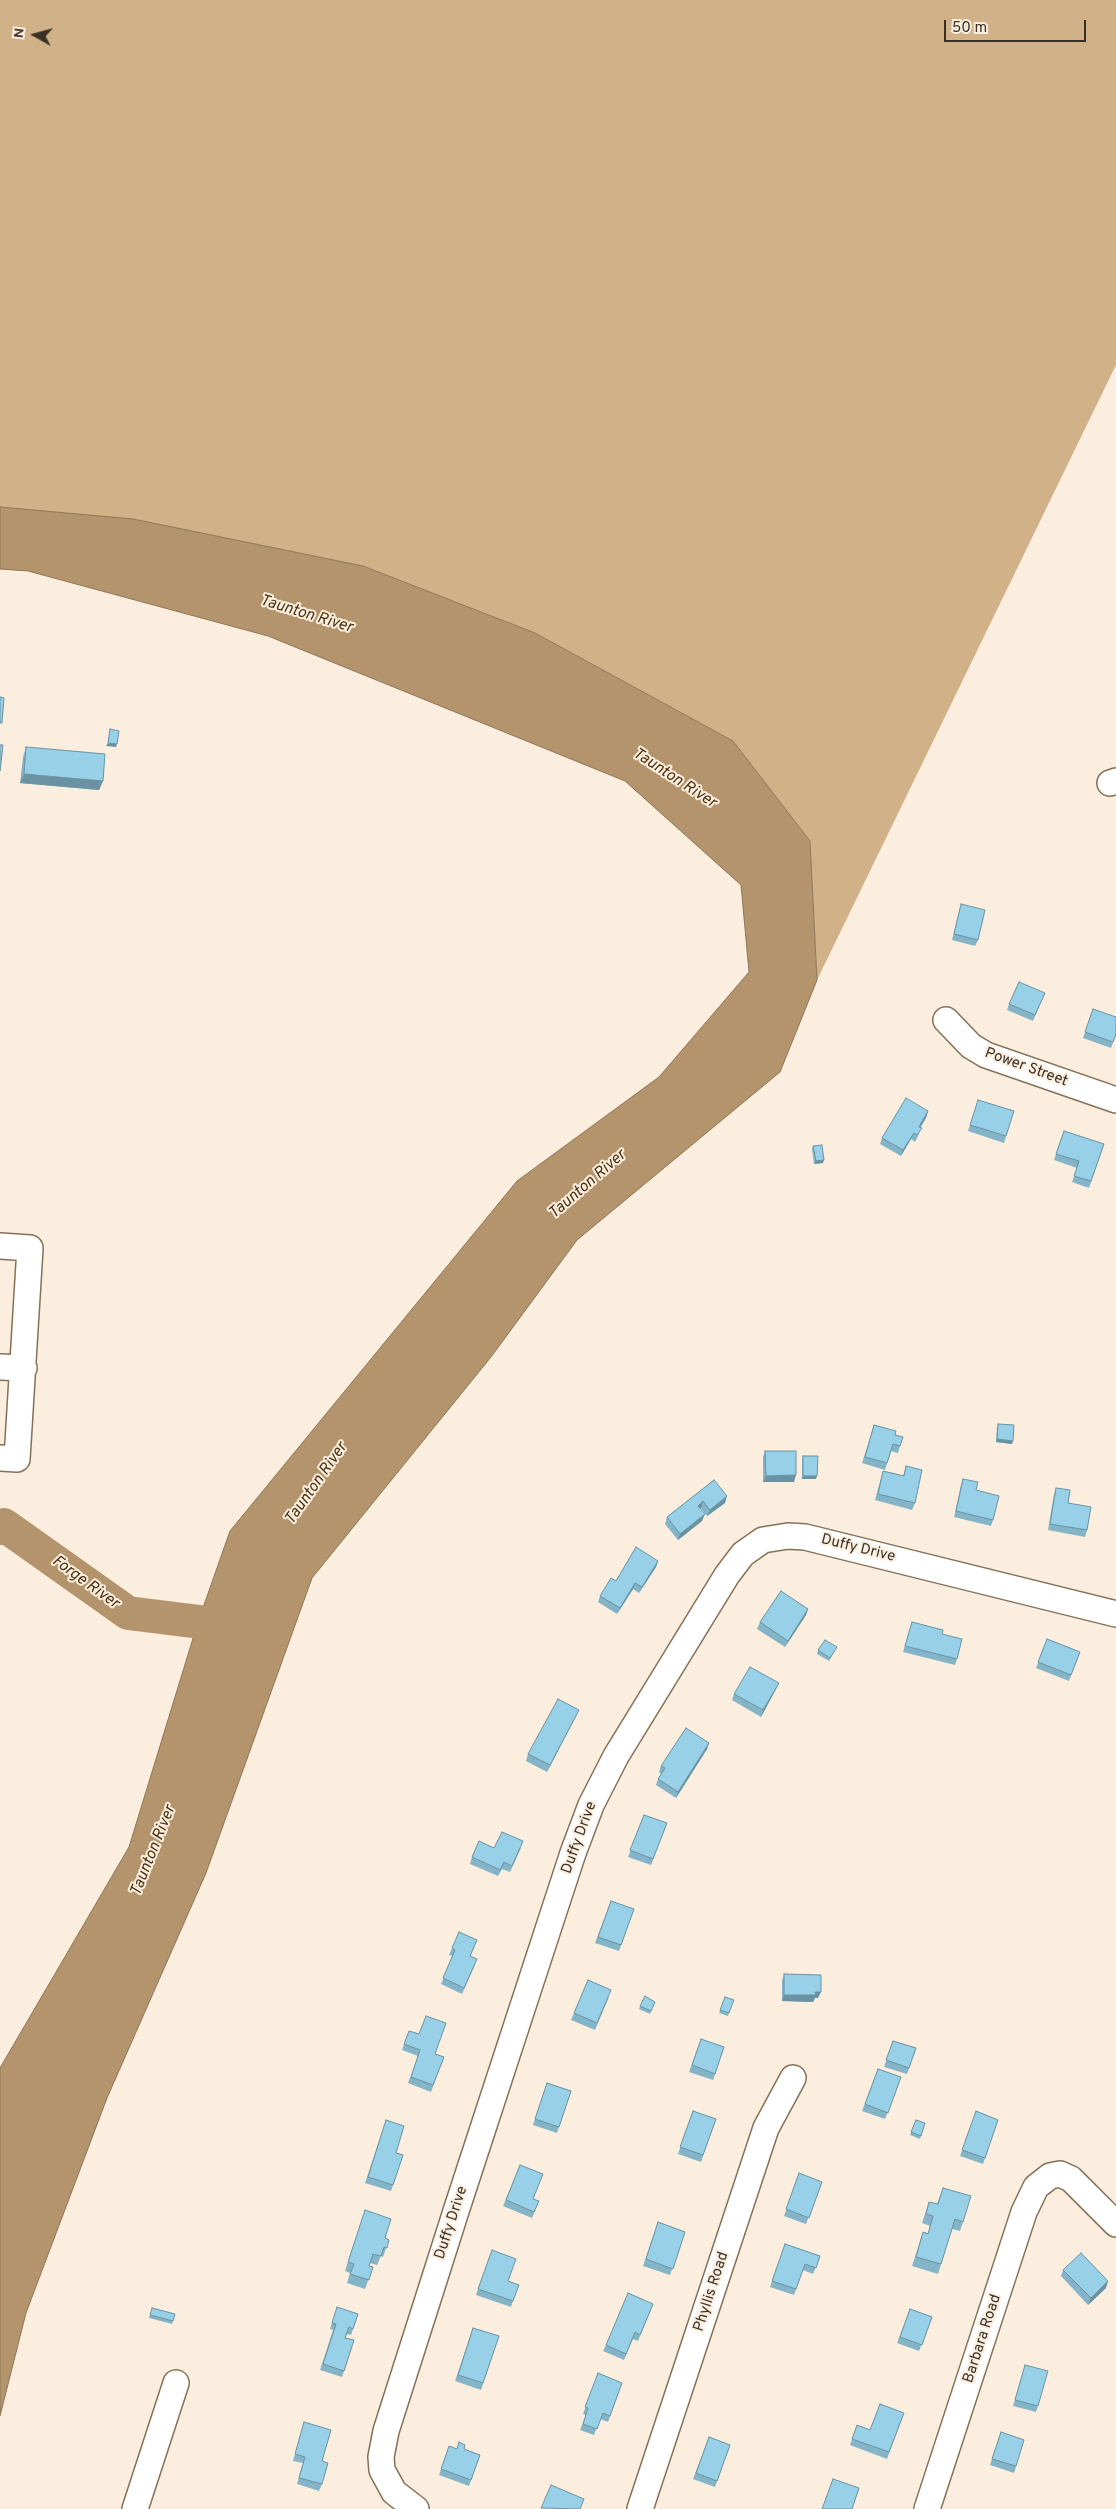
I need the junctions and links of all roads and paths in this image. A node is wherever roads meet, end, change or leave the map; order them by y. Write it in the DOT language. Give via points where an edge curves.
graph roads {
  1 [pos="946,1020"];
  2 [pos="1116,1100"];
  3 [pos="0,1246"];
  4 [pos="12,1368"];
  5 [pos="0,1458"];
  6 [pos="1116,1614"];
  7 [pos="792,2078"];
  8 [pos="1116,2224"];
  9 [pos="176,2383"];
  10 [pos="135,2509"];
  11 [pos="416,2509"];
  12 [pos="640,2509"];
  13 [pos="927,2509"];
  1 -- 2 [label="street, Power Street" via="971,1046 986,1055"];
  3 -- 4 [label="street" via="30,1248"];
  4 -- 5 [label="street" via="17,1459"];
  6 -- 11 [label="street, Duffy Drive" via="804,1537 763,1540 743,1554 616,1756 573,1853 386,2431 382,2470 394,2492"];
  7 -- 12 [label="street, Phyllis Road" via="766,2128"];
  8 -- 13 [label="street, Barbara Road" via="1071,2179 1060,2174 1050,2176 1036,2187 1024,2212"];
  9 -- 10 [label="street"];
}
